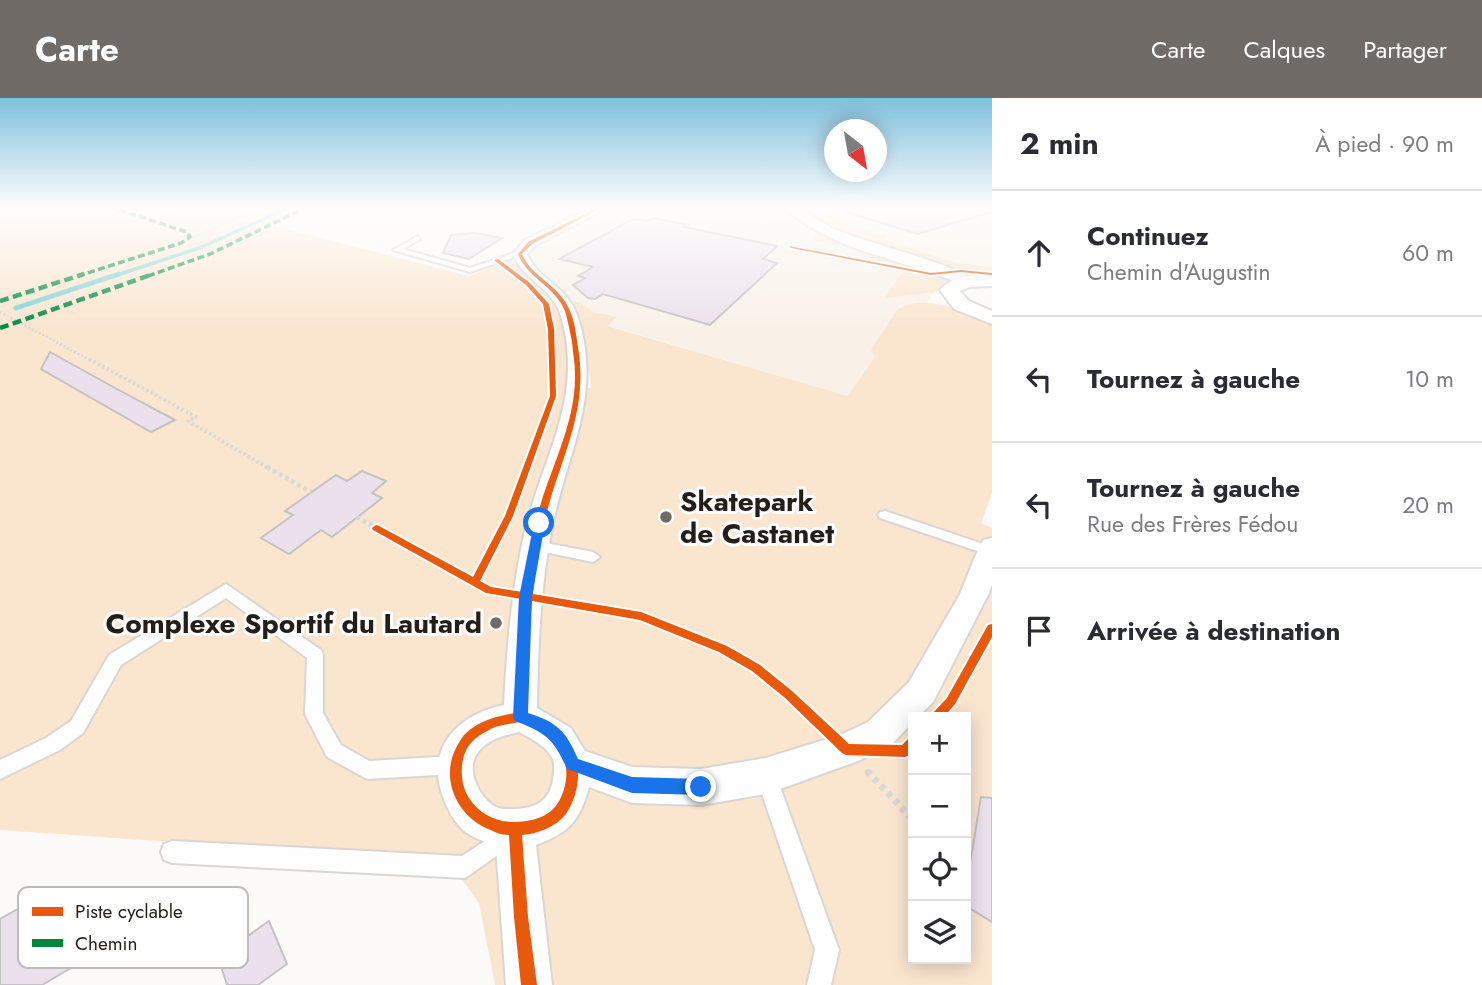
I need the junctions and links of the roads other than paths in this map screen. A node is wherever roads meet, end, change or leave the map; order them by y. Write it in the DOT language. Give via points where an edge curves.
graph roads {
  1 [pos="400,248"];
  2 [pos="525,248"];
  3 [pos="879,248"];
  4 [pos="520,254"];
  5 [pos="992,280"];
  6 [pos="966,281"];
  7 [pos="992,318"];
  8 [pos="886,515"];
  9 [pos="535,546"];
  10 [pos="991,549"];
  11 [pos="593,557"];
  12 [pos="520,717"];
  13 [pos="573,764"];
  14 [pos="455,765"];
  15 [pos="0,770"];
  16 [pos="766,776"];
  17 [pos="515,831"];
  18 [pos="172,852"];
  19 [pos="529,985"];
  20 [pos="819,985"];
  1 -- 4 [label="lane" via="470,270"];
  2 -- 4 [label="street"];
  3 -- 6 [label="street"];
  4 -- 9 [label="street" via="524,264 563,302 579,373 573,414"];
  5 -- 6 [label="street"];
  6 -- 7 [label="street" via="950,290 952,296"];
  8 -- 10 [label="lane"];
  9 -- 11 [label="lane"];
  9 -- 12 [label="street" via="524,608"];
  10 -- 16 [label="street" via="974,595 921,692 880,733"];
  12 -- 13 [label="street" via="544,725 563,741"];
  12 -- 14 [label="street" via="498,718 478,728 463,744"];
  13 -- 16 [label="street" via="632,785 701,787"];
  13 -- 17 [label="street" via="572,788 561,810 541,825"];
  14 -- 15 [label="lane" via="367,770 334,751 314,714 314,655 226,590 115,660 77,727 54,744"];
  14 -- 17 [label="street" via="457,789 469,810 489,825"];
  16 -- 20 [label="lane" via="827,950"];
  17 -- 18 [label="lane" via="465,867"];
  17 -- 19 [label="street"];
}
